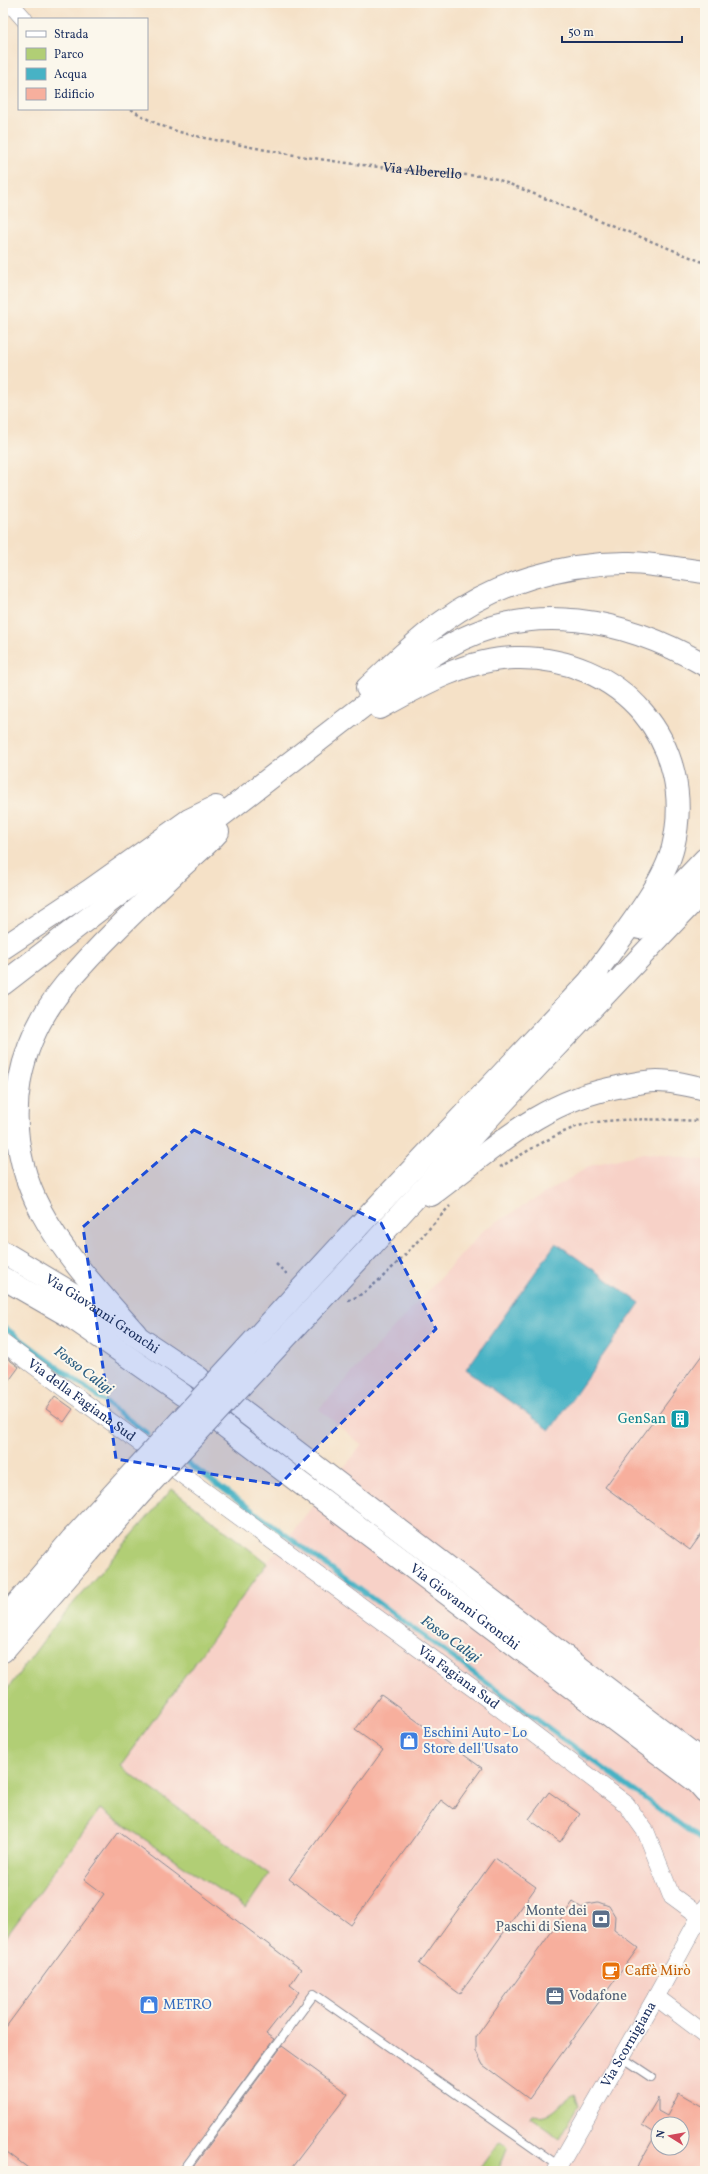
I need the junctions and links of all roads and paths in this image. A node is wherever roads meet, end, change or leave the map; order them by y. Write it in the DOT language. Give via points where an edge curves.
graph roads {
  1 [pos="10,3"];
  2 [pos="23,18"];
  3 [pos="132,110"];
  4 [pos="705,263"];
  5 [pos="705,572"];
  6 [pos="705,665"];
  7 [pos="323,739"];
  8 [pos="257,787"];
  9 [pos="705,859"];
  10 [pos="705,889"];
  11 [pos="3,948"];
  12 [pos="589,982"];
  13 [pos="3,984"];
  14 [pos="705,1089"];
  15 [pos="705,1122"];
  16 [pos="496,1170"];
  17 [pos="450,1206"];
  18 [pos="392,1222"];
  19 [pos="3,1252"];
  20 [pos="276,1264"];
  21 [pos="3,1278"];
  22 [pos="294,1278"];
  23 [pos="344,1300"];
  24 [pos="136,1334"];
  25 [pos="3,1344"];
  26 [pos="199,1378"];
  27 [pos="183,1395"];
  28 [pos="238,1407"];
  29 [pos="222,1424"];
  30 [pos="140,1443"];
  31 [pos="177,1471"];
  32 [pos="80,1546"];
  33 [pos="3,1620"];
  34 [pos="3,1651"];
  35 [pos="705,1763"];
  36 [pos="705,1791"];
  37 [pos="704,1912"];
  38 [pos="656,1997"];
  39 [pos="705,2034"];
  40 [pos="621,2057"];
  41 [pos="651,2076"];
  42 [pos="557,2168"];
  43 [pos="184,2171"];
  1 -- 2 [label="street"];
  3 -- 4 [label="path, Via Alberello" via="168,130 253,148 383,169 497,179"];
  5 -- 7 [label="main road" via="653,565 608,563 562,570 502,588 474,601 407,651 357,698"];
  6 -- 7 [label="main road" via="683,652 622,629 561,618 529,619 485,630 460,640 431,657 370,701"];
  7 -- 8 [label="main road"];
  7 -- 12 [label="main road" via="425,685 463,668 487,662 514,658 560,663 580,668 618,689 649,721 670,755 679,800 678,825 665,870"];
  8 -- 11 [label="main road" via="189,820"];
  8 -- 13 [label="main road"];
  8 -- 24 [label="main road" via="208,844 173,874 51,1002 28,1047 22,1071 17,1098 16,1127 18,1151 31,1192 75,1264"];
  9 -- 12 [label="main road"];
  10 -- 18 [label="main road"];
  12 -- 32 [label="main road, bridge" via="356,1229"];
  14 -- 18 [label="main road" via="673,1082 640,1083 600,1090 556,1106 521,1126"];
  15 -- 16 [label="path" via="611,1120 579,1126 533,1148"];
  17 -- 23 [label="path" via="374,1285 354,1299"];
  18 -- 32 [label="main road, bridge" via="146,1487"];
  19 -- 24 [label="main road, Via Giovanni Gronchi"];
  20 -- 22 [label="path"];
  21 -- 27 [label="main road, Via Giovanni Gronchi" via="71,1317"];
  24 -- 26 [label="main road, Via Giovanni Gronchi"];
  25 -- 30 [label="street, Via della Fagiana Sud"];
  28 -- 35 [label="main road, Via Giovanni Gronchi"];
  29 -- 36 [label="main road, Via Giovanni Gronchi" via="698,1783"];
  31 -- 37 [label="street, Via Fagiana Sud" via="622,1801 634,1813 646,1832 671,1895"];
  32 -- 33 [label="main road"];
  32 -- 34 [label="main road"];
  37 -- 38 [label="street, Via Scornigiana"];
  38 -- 39 [label="street"];
  38 -- 40 [label="street, Via Scornigiana"];
  40 -- 41 [label="lane"];
  40 -- 42 [label="street, Via Scornigiana"];
  42 -- 43 [label="lane" via="314,1994"];
}
